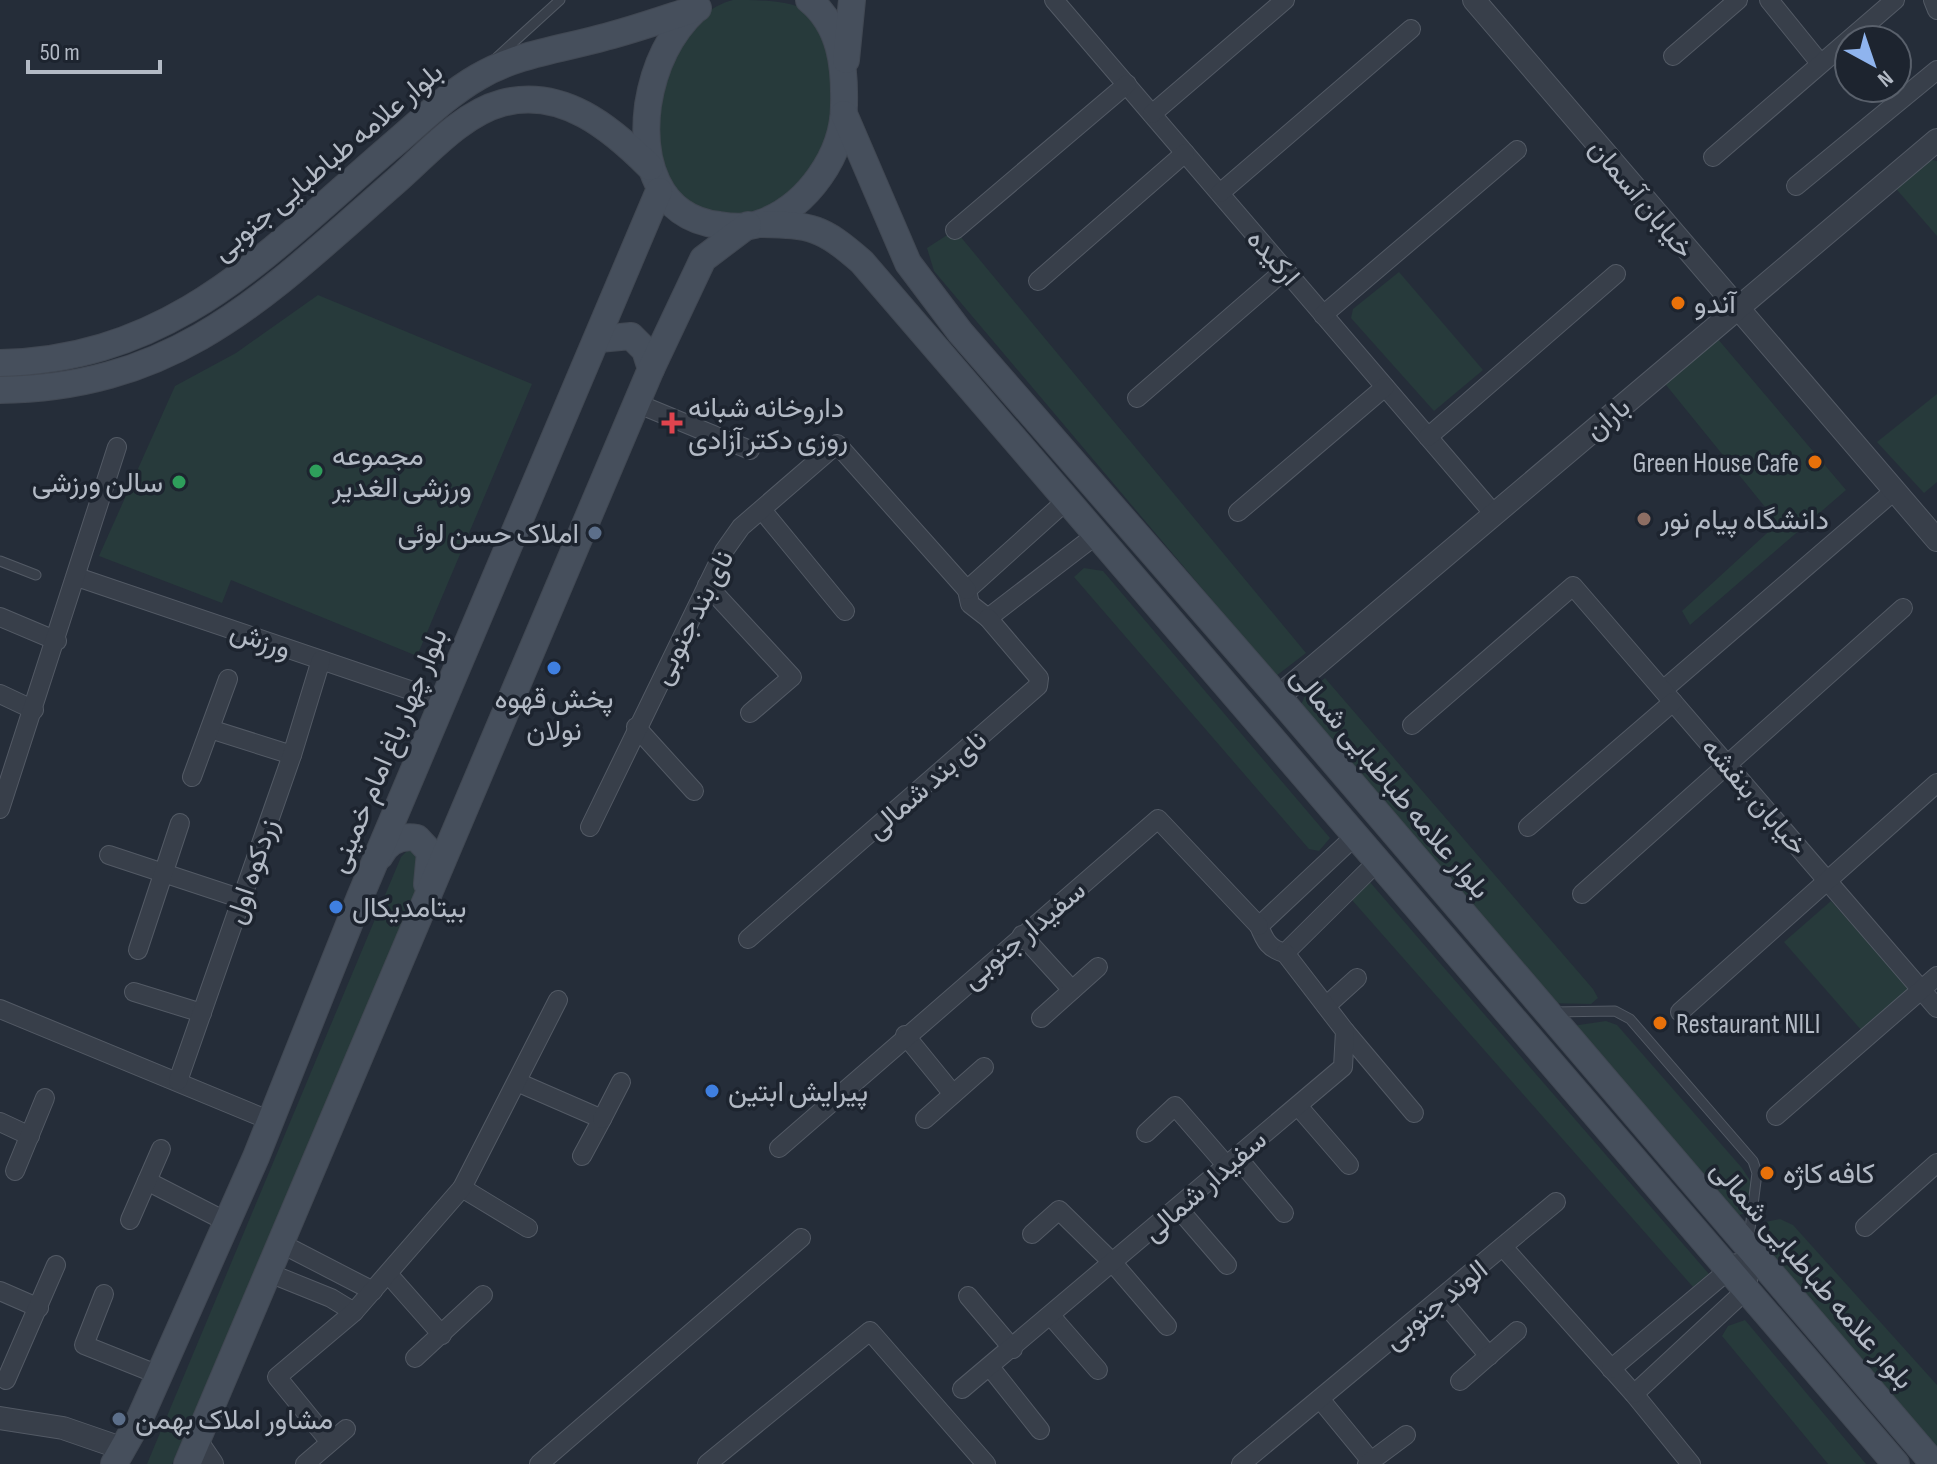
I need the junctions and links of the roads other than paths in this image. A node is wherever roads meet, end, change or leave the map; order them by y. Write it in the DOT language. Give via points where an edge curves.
graph roads {
  1 [pos="560,0"];
  2 [pos="809,0"];
  3 [pos="852,0"];
  4 [pos="1054,0"];
  5 [pos="1285,0"];
  6 [pos="1474,0"];
  7 [pos="1738,0"];
  8 [pos="1769,0"];
  9 [pos="1895,0"];
  10 [pos="1933,0"];
  11 [pos="704,4"];
  12 [pos="1937,10"];
  13 [pos="1411,29"];
  14 [pos="1673,56"];
  15 [pos="1820,63"];
  16 [pos="845,68"];
  17 [pos="1937,70"];
  18 [pos="478,77"];
  19 [pos="1127,84"];
  20 [pos="844,114"];
  21 [pos="1152,114"];
  22 [pos="1937,140"];
  23 [pos="1517,150"];
  24 [pos="1185,153"];
  25 [pos="1713,157"];
  26 [pos="654,179"];
  27 [pos="1796,186"];
  28 [pos="1220,193"];
  29 [pos="754,224"];
  30 [pos="955,230"];
  31 [pos="1285,270"];
  32 [pos="1616,274"];
  33 [pos="1038,281"];
  34 [pos="1736,308"];
  35 [pos="1323,315"];
  36 [pos="599,339"];
  37 [pos="0,363"];
  38 [pos="651,369"];
  39 [pos="1385,387"];
  40 [pos="0,390"];
  41 [pos="1137,398"];
  42 [pos="636,403"];
  43 [pos="1428,437"];
  44 [pos="117,447"];
  45 [pos="750,450"];
  46 [pos="1894,491"];
  47 [pos="1067,500"];
  48 [pos="762,510"];
  49 [pos="1238,512"];
  50 [pos="1494,514"];
  51 [pos="1096,535"];
  52 [pos="1937,540"];
  53 [pos="0,561"];
  54 [pos="36,575"];
  55 [pos="77,577"];
  56 [pos="707,585"];
  57 [pos="967,590"];
  58 [pos="1903,608"];
  59 [pos="845,611"];
  60 [pos="0,617"];
  61 [pos="988,618"];
  62 [pos="57,641"];
  63 [pos="321,660"];
  64 [pos="228,679"];
  65 [pos="0,694"];
  66 [pos="1668,696"];
  67 [pos="1278,697"];
  68 [pos="445,702"];
  69 [pos="34,710"];
  70 [pos="750,713"];
  71 [pos="1412,725"];
  72 [pos="636,727"];
  73 [pos="210,729"];
  74 [pos="424,750"];
  75 [pos="292,755"];
  76 [pos="1729,766"];
  77 [pos="480,775"];
  78 [pos="192,777"];
  79 [pos="4,783"];
  80 [pos="1937,783"];
  81 [pos="694,791"];
  82 [pos="0,809"];
  83 [pos="180,823"];
  84 [pos="590,827"];
  85 [pos="1528,827"];
  86 [pos="1354,837"];
  87 [pos="109,855"];
  88 [pos="1377,862"];
  89 [pos="164,874"];
  90 [pos="1829,881"];
  91 [pos="1582,894"];
  92 [pos="360,897"];
  93 [pos="242,899"];
  94 [pos="422,907"];
  95 [pos="1259,926"];
  96 [pos="1022,935"];
  97 [pos="748,939"];
  98 [pos="138,950"];
  99 [pos="1285,953"];
  100 [pos="1098,967"];
  101 [pos="1937,976"];
  102 [pos="1357,978"];
  103 [pos="1072,990"];
  104 [pos="1922,990"];
  105 [pos="134,992"];
  106 [pos="558,1000"];
  107 [pos="1326,1006"];
  108 [pos="1937,1008"];
  109 [pos="0,1010"];
  110 [pos="1680,1012"];
  111 [pos="202,1013"];
  112 [pos="1545,1013"];
  113 [pos="1041,1018"];
  114 [pos="1345,1031"];
  115 [pos="905,1035"];
  116 [pos="984,1067"];
  117 [pos="178,1081"];
  118 [pos="517,1082"];
  119 [pos="621,1082"];
  120 [pos="953,1094"];
  121 [pos="45,1098"];
  122 [pos="1298,1106"];
  123 [pos="1414,1113"];
  124 [pos="1776,1116"];
  125 [pos="602,1119"];
  126 [pos="925,1119"];
  127 [pos="271,1121"];
  128 [pos="0,1122"];
  129 [pos="1146,1133"];
  130 [pos="30,1136"];
  131 [pos="779,1148"];
  132 [pos="161,1149"];
  133 [pos="582,1156"];
  134 [pos="1232,1162"];
  135 [pos="1937,1163"];
  136 [pos="1349,1165"];
  137 [pos="15,1171"];
  138 [pos="147,1181"];
  139 [pos="462,1188"];
  140 [pos="1556,1202"];
  141 [pos="1178,1208"];
  142 [pos="1284,1213"];
  143 [pos="130,1220"];
  144 [pos="227,1222"];
  145 [pos="1865,1227"];
  146 [pos="528,1228"];
  147 [pos="1032,1234"];
  148 [pos="801,1238"];
  149 [pos="280,1243"];
  150 [pos="1503,1247"];
  151 [pos="1753,1256"];
  152 [pos="1113,1263"];
  153 [pos="56,1265"];
  154 [pos="1227,1265"];
  155 [pos="1728,1268"];
  156 [pos="269,1273"];
  157 [pos="389,1275"];
  158 [pos="1746,1290"];
  159 [pos="0,1291"];
  160 [pos="373,1291"];
  161 [pos="104,1294"];
  162 [pos="483,1295"];
  163 [pos="968,1296"];
  164 [pos="1441,1299"];
  165 [pos="39,1308"];
  166 [pos="354,1312"];
  167 [pos="1051,1316"];
  168 [pos="1167,1326"];
  169 [pos="1517,1331"];
  170 [pos="442,1335"];
  171 [pos="1013,1349"];
  172 [pos="1489,1356"];
  173 [pos="415,1358"];
  174 [pos="990,1367"];
  175 [pos="1611,1369"];
  176 [pos="1098,1370"];
  177 [pos="159,1375"];
  178 [pos="6,1380"];
  179 [pos="1460,1381"];
  180 [pos="962,1389"];
  181 [pos="1634,1394"];
  182 [pos="1320,1399"];
  183 [pos="0,1418"];
  184 [pos="346,1429"];
  185 [pos="1040,1430"];
  186 [pos="1406,1435"];
  187 [pos="330,1442"];
  188 [pos="192,1453"];
  189 [pos="117,1456"];
  190 [pos="1369,1463"];
  191 [pos="212,1464"];
  192 [pos="305,1464"];
  193 [pos="539,1464"];
  194 [pos="707,1464"];
  195 [pos="986,1464"];
  196 [pos="1241,1464"];
  197 [pos="1691,1464"];
  198 [pos="1896,1464"];
  199 [pos="1934,1464"];
  1 -- 18 [label="lane"];
  2 -- 16 [label="main road" via="828,20"];
  3 -- 16 [label="main road"];
  4 -- 19 [label="street, ارکیده"];
  5 -- 21 [label="street"];
  6 -- 34 [label="street, خیابان آسمان"];
  7 -- 14 [label="street"];
  8 -- 15 [label="street"];
  9 -- 15 [label="street"];
  10 -- 12 [label="street"];
  11 -- 18 [label="main road, بلوار علامه طباطبایی جنوبی" via="515,60"];
  11 -- 26 [label="main road" via="680,24 662,52 651,84 647,116"];
  13 -- 28 [label="street"];
  15 -- 25 [label="street"];
  16 -- 20 [label="main road"];
  17 -- 27 [label="street"];
  18 -- 37 [label="main road, بلوار علامه طباطبایی جنوبی" via="240,277 193,310 132,339 86,353"];
  19 -- 21 [label="street, ارکیده"];
  19 -- 30 [label="street"];
  20 -- 29 [label="main road" via="835,152 823,172 790,207"];
  20 -- 67 [label="main road, بلوار علامه طباطبایی شمالی" via="882,210 927,290 1049,439"];
  21 -- 24 [label="street, ارکیده"];
  22 -- 34 [label="street, باران"];
  23 -- 35 [label="street"];
  24 -- 28 [label="street, ارکیده"];
  24 -- 33 [label="street"];
  26 -- 29 [label="main road, بلوار علامه طباطبایی جنوبی" via="692,218 710,224"];
  26 -- 36 [label="main road, بلوار چهار باغ امام خمینی"];
  26 -- 40 [label="main road, بلوار علامه طباطبایی جنوبی" via="614,131 589,115 564,105 502,103 452,133 259,301 207,335 149,364 93,382"];
  28 -- 31 [label="street, ارکیده"];
  29 -- 38 [label="main road" via="703,259"];
  29 -- 47 [label="main road" via="805,225 833,236 862,262"];
  31 -- 35 [label="street, ارکیده"];
  31 -- 41 [label="street"];
  32 -- 43 [label="street"];
  34 -- 46 [label="street, خیابان آسمان"];
  34 -- 50 [label="street, باران"];
  35 -- 39 [label="street, ارکیده"];
  36 -- 38 [label="main road" via="631,336 645,350"];
  36 -- 68 [label="main road, بلوار چهار باغ امام خمینی"];
  38 -- 42 [label="main road"];
  39 -- 43 [label="street, ارکیده"];
  39 -- 49 [label="street"];
  42 -- 45 [label="street"];
  42 -- 77 [label="main road"];
  43 -- 50 [label="street, ارکیده"];
  44 -- 55 [label="street"];
  46 -- 52 [label="street, خیابان آسمان"];
  46 -- 66 [label="street"];
  47 -- 51 [label="main road"];
  47 -- 57 [label="street"];
  48 -- 56 [label="street, نای بند جنوبی" via="733,539"];
  48 -- 57 [label="street, نای بند جنوبی" via="837,444"];
  48 -- 59 [label="street"];
  50 -- 67 [label="street, باران"];
  51 -- 61 [label="street"];
  51 -- 86 [label="main road"];
  53 -- 54 [label="lane"];
  55 -- 62 [label="street"];
  55 -- 63 [label="street, ورزش"];
  56 -- 70 [label="street" via="792,677"];
  56 -- 72 [label="street, نای بند جنوبی"];
  57 -- 61 [label="street" via="970,604"];
  58 -- 76 [label="street"];
  60 -- 62 [label="street"];
  61 -- 97 [label="street, نای بند شمالی" via="1039,678 1038,686"];
  62 -- 69 [label="street"];
  63 -- 68 [label="street, ورزش"];
  63 -- 75 [label="street, زردکوه اول"];
  64 -- 73 [label="street"];
  65 -- 69 [label="street"];
  66 -- 71 [label="street, خیابان بنفشه" via="1573,586"];
  66 -- 76 [label="street, خیابان بنفشه"];
  66 -- 85 [label="street"];
  67 -- 112 [label="main road, بلوار علامه طباطبایی شمالی"];
  68 -- 74 [label="main road, بلوار چهار باغ امام خمینی"];
  69 -- 79 [label="street"];
  72 -- 81 [label="street"];
  72 -- 84 [label="street, نای بند جنوبی"];
  73 -- 75 [label="street"];
  73 -- 78 [label="street"];
  74 -- 77 [label="main road" via="407,803 420,824 438,826 449,819"];
  74 -- 92 [label="main road, بلوار چهار باغ امام خمینی"];
  75 -- 93 [label="street, زردکوه اول"];
  76 -- 90 [label="street, خیابان بنفشه"];
  76 -- 91 [label="street"];
  77 -- 94 [label="main road"];
  79 -- 82 [label="street"];
  80 -- 90 [label="street"];
  83 -- 89 [label="street"];
  86 -- 88 [label="main road"];
  86 -- 95 [label="street"];
  87 -- 89 [label="street"];
  88 -- 99 [label="street"];
  88 -- 155 [label="main road"];
  89 -- 93 [label="street"];
  89 -- 98 [label="street"];
  90 -- 104 [label="street, خیابان بنفشه"];
  90 -- 110 [label="street"];
  92 -- 94 [label="main road" via="384,848 407,836 425,843 430,852"];
  92 -- 127 [label="main road, بلوار چهار باغ امام خمینی"];
  93 -- 111 [label="street, زردکوه اول"];
  94 -- 149 [label="main road"];
  95 -- 96 [label="street, سفیدار جنوبی" via="1158,819"];
  95 -- 99 [label="street" via="1264,941"];
  96 -- 103 [label="street"];
  96 -- 115 [label="street, سفیدار جنوبی"];
  99 -- 107 [label="street"];
  100 -- 103 [label="street"];
  101 -- 104 [label="street"];
  102 -- 107 [label="street"];
  103 -- 113 [label="street"];
  104 -- 108 [label="street, خیابان بنفشه"];
  104 -- 124 [label="street"];
  105 -- 111 [label="street"];
  106 -- 118 [label="street"];
  107 -- 114 [label="street"];
  109 -- 117 [label="street"];
  111 -- 117 [label="street, زردکوه اول"];
  112 -- 151 [label="main road, بلوار علامه طباطبایی شمالی"];
  112 -- 151 [label="lane" via="1615,1011 1630,1019 1753,1161"];
  114 -- 122 [label="street, سفیدار شمالی" via="1343,1067"];
  114 -- 123 [label="street"];
  115 -- 120 [label="street"];
  115 -- 131 [label="street, سفیدار جنوبی"];
  116 -- 120 [label="street"];
  117 -- 127 [label="street"];
  118 -- 125 [label="street"];
  118 -- 139 [label="street"];
  119 -- 125 [label="street"];
  120 -- 126 [label="street"];
  121 -- 130 [label="street"];
  122 -- 134 [label="street, سفیدار شمالی"];
  122 -- 136 [label="street"];
  125 -- 133 [label="street"];
  127 -- 144 [label="main road, بلوار چهار باغ امام خمینی"];
  128 -- 130 [label="street"];
  129 -- 134 [label="street" via="1175,1106"];
  130 -- 137 [label="street"];
  132 -- 138 [label="street"];
  134 -- 141 [label="street, سفیدار شمالی"];
  134 -- 142 [label="street"];
  135 -- 145 [label="street"];
  138 -- 143 [label="street"];
  138 -- 144 [label="street"];
  139 -- 146 [label="street"];
  139 -- 157 [label="street"];
  140 -- 150 [label="street"];
  141 -- 152 [label="street, سفیدار شمالی"];
  141 -- 154 [label="street"];
  144 -- 177 [label="main road, بلوار چهار باغ امام خمینی"];
  147 -- 152 [label="street" via="1059,1210"];
  148 -- 193 [label="street"];
  149 -- 156 [label="main road"];
  149 -- 160 [label="street"];
  150 -- 164 [label="street, الوند جنوبی"];
  150 -- 175 [label="street, الوند جنوبی"];
  151 -- 155 [label="street"];
  151 -- 158 [label="street"];
  151 -- 199 [label="main road, بلوار علامه طباطبایی شمالی"];
  152 -- 167 [label="street, سفیدار شمالی"];
  152 -- 168 [label="street"];
  153 -- 165 [label="street"];
  155 -- 158 [label="main road"];
  155 -- 175 [label="street"];
  156 -- 166 [label="street"];
  156 -- 188 [label="main road"];
  157 -- 160 [label="street"];
  157 -- 170 [label="street"];
  158 -- 181 [label="street"];
  158 -- 198 [label="main road"];
  159 -- 165 [label="street"];
  160 -- 166 [label="street"];
  161 -- 177 [label="street" via="84,1345"];
  162 -- 170 [label="street"];
  163 -- 171 [label="street"];
  164 -- 172 [label="street"];
  164 -- 182 [label="street, الوند جنوبی"];
  165 -- 178 [label="street"];
  166 -- 187 [label="street" via="277,1377"];
  167 -- 171 [label="street, سفیدار شمالی"];
  167 -- 176 [label="street"];
  169 -- 172 [label="street"];
  170 -- 173 [label="street"];
  171 -- 174 [label="street, سفیدار شمالی"];
  172 -- 179 [label="street"];
  174 -- 180 [label="street, سفیدار شمالی"];
  174 -- 185 [label="street"];
  175 -- 181 [label="street, الوند جنوبی"];
  177 -- 189 [label="main road, بلوار چهار باغ امام خمینی"];
  181 -- 197 [label="street, الوند جنوبی"];
  182 -- 190 [label="street"];
  182 -- 196 [label="street, الوند جنوبی"];
  183 -- 189 [label="street" via="63,1428"];
  184 -- 187 [label="street"];
  186 -- 190 [label="street"];
  187 -- 192 [label="street"];
  188 -- 191 [label="street"];
  194 -- 195 [label="street" via="870,1331"];
}
